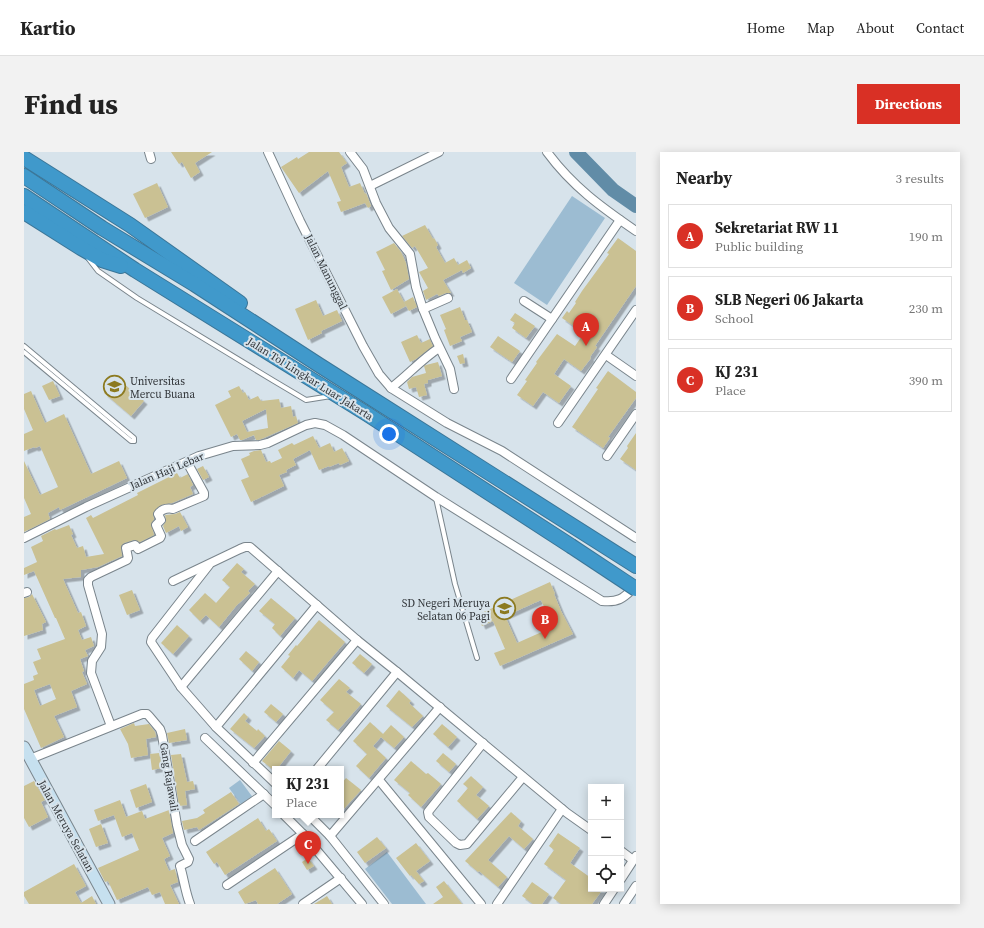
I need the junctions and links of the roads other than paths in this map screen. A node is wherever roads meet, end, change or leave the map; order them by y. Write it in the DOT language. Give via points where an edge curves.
graph roads {
  1 [pos="268,152"];
  2 [pos="350,152"];
  3 [pos="439,152"];
  4 [pos="547,152"];
  5 [pos="24,158"];
  6 [pos="24,176"];
  7 [pos="370,186"];
  8 [pos="24,196"];
  9 [pos="24,212"];
  10 [pos="620,220"];
  11 [pos="636,231"];
  12 [pos="81,248"];
  13 [pos="135,270"];
  14 [pos="448,298"];
  15 [pos="524,301"];
  16 [pos="423,309"];
  17 [pos="636,310"];
  18 [pos="552,319"];
  19 [pos="263,328"];
  20 [pos="24,346"];
  21 [pos="440,348"];
  22 [pos="24,352"];
  23 [pos="606,355"];
  24 [pos="636,376"];
  25 [pos="510,379"];
  26 [pos="391,388"];
  27 [pos="454,389"];
  28 [pos="336,395"];
  29 [pos="636,414"];
  30 [pos="558,423"];
  31 [pos="607,456"];
  32 [pos="187,462"];
  33 [pos="436,497"];
  34 [pos="24,538"];
  35 [pos="636,538"];
  36 [pos="210,564"];
  37 [pos="636,566"];
  38 [pos="278,571"];
  39 [pos="173,581"];
  40 [pos="636,588"];
  41 [pos="317,605"];
  42 [pos="357,640"];
  43 [pos="477,658"];
  44 [pos="397,672"];
  45 [pos="181,688"];
  46 [pos="440,707"];
  47 [pos="111,726"];
  48 [pos="216,726"];
  49 [pos="205,738"];
  50 [pos="483,743"];
  51 [pos="24,747"];
  52 [pos="30,759"];
  53 [pos="253,763"];
  54 [pos="319,766"];
  55 [pos="523,777"];
  56 [pos="272,780"];
  57 [pos="379,780"];
  58 [pos="264,794"];
  59 [pos="272,802"];
  60 [pos="562,809"];
  61 [pos="287,818"];
  62 [pos="312,818"];
  63 [pos="588,828"];
  64 [pos="303,834"];
  65 [pos="330,836"];
  66 [pos="196,841"];
  67 [pos="624,852"];
  68 [pos="635,858"];
  69 [pos="624,874"];
  70 [pos="341,878"];
  71 [pos="227,885"];
  72 [pos="636,886"];
  73 [pos="612,892"];
  74 [pos="109,904"];
  75 [pos="190,904"];
  76 [pos="303,904"];
  77 [pos="362,904"];
  78 [pos="384,904"];
  79 [pos="481,904"];
  80 [pos="497,904"];
  81 [pos="604,904"];
  82 [pos="624,904"];
  1 -- 26 [label="street, Jalan Manunggal" via="363,346 379,374"];
  2 -- 7 [label="street"];
  3 -- 7 [label="street"];
  4 -- 10 [label="street" via="587,196"];
  5 -- 19 [label="highway" via="130,226 246,307"];
  6 -- 19 [label="highway, Jalan Tol Lingkar Luar Jakarta" via="102,228"];
  7 -- 16 [label="street" via="389,228 410,254"];
  8 -- 13 [label="highway, Jalan Tol Lingkar Luar Jakarta"];
  9 -- 12 [label="highway"];
  10 -- 11 [label="street"];
  10 -- 18 [label="street"];
  12 -- 13 [label="highway" via="102,260"];
  12 -- 28 [label="lane" via="98,271 137,298 306,400"];
  13 -- 28 [label="highway, Jalan Tol Lingkar Luar Jakarta"];
  14 -- 16 [label="street"];
  15 -- 18 [label="street"];
  16 -- 21 [label="street"];
  17 -- 23 [label="street"];
  18 -- 25 [label="street"];
  19 -- 37 [label="highway, Jalan Tol Lingkar Luar Jakarta"];
  20 -- 22 [label="lane" via="134,438 134,441"];
  21 -- 26 [label="street"];
  21 -- 27 [label="street" via="450,369"];
  23 -- 24 [label="street"];
  23 -- 30 [label="street"];
  26 -- 35 [label="street, Jalan Manunggal" via="451,425 502,451"];
  28 -- 40 [label="highway, Jalan Tol Lingkar Luar Jakarta, bridge"];
  29 -- 31 [label="street"];
  32 -- 33 [label="street, Jalan Haji Lebar" via="233,446 268,443 306,424 315,423 342,434"];
  32 -- 34 [label="street, Jalan Haji Lebar"];
  32 -- 47 [label="street" via="204,496 159,512 161,520 156,525 160,538 138,549 135,545 129,546 126,548 127,560 88,580 102,634 100,647 92,661 91,673"];
  33 -- 40 [label="street" via="602,601 612,602"];
  33 -- 43 [label="lane" via="455,584"];
  36 -- 38 [label="street" via="240,549 250,547"];
  36 -- 39 [label="street"];
  36 -- 45 [label="street" via="151,641"];
  38 -- 41 [label="street"];
  38 -- 45 [label="street"];
  41 -- 42 [label="street"];
  41 -- 48 [label="street"];
  42 -- 44 [label="street"];
  42 -- 53 [label="street"];
  44 -- 46 [label="street"];
  44 -- 54 [label="street"];
  45 -- 48 [label="street"];
  46 -- 50 [label="street"];
  46 -- 57 [label="street"];
  47 -- 52 [label="street, Gang Rajawali"];
  47 -- 75 [label="street, Gang Rajawali" via="145,714 160,729 177,825 182,846 189,859 180,866"];
  48 -- 53 [label="street"];
  49 -- 58 [label="street"];
  50 -- 55 [label="street"];
  50 -- 55 [label="street" via="428,812 429,817 456,843 467,844"];
  51 -- 52 [label="main road, Jalan Meruya Selatan"];
  52 -- 74 [label="main road, Jalan Meruya Selatan"];
  53 -- 56 [label="street"];
  55 -- 60 [label="street"];
  57 -- 65 [label="street"];
  57 -- 79 [label="street"];
  58 -- 59 [label="street"];
  58 -- 66 [label="street"];
  60 -- 63 [label="street"];
  60 -- 80 [label="street"];
  61 -- 64 [label="street"];
  62 -- 65 [label="street"];
  64 -- 70 [label="street"];
  64 -- 71 [label="street"];
  65 -- 78 [label="street"];
  67 -- 68 [label="street"];
  68 -- 69 [label="street"];
  70 -- 76 [label="street"];
  70 -- 77 [label="street"];
  72 -- 82 [label="street"];
  73 -- 81 [label="street"];
}
